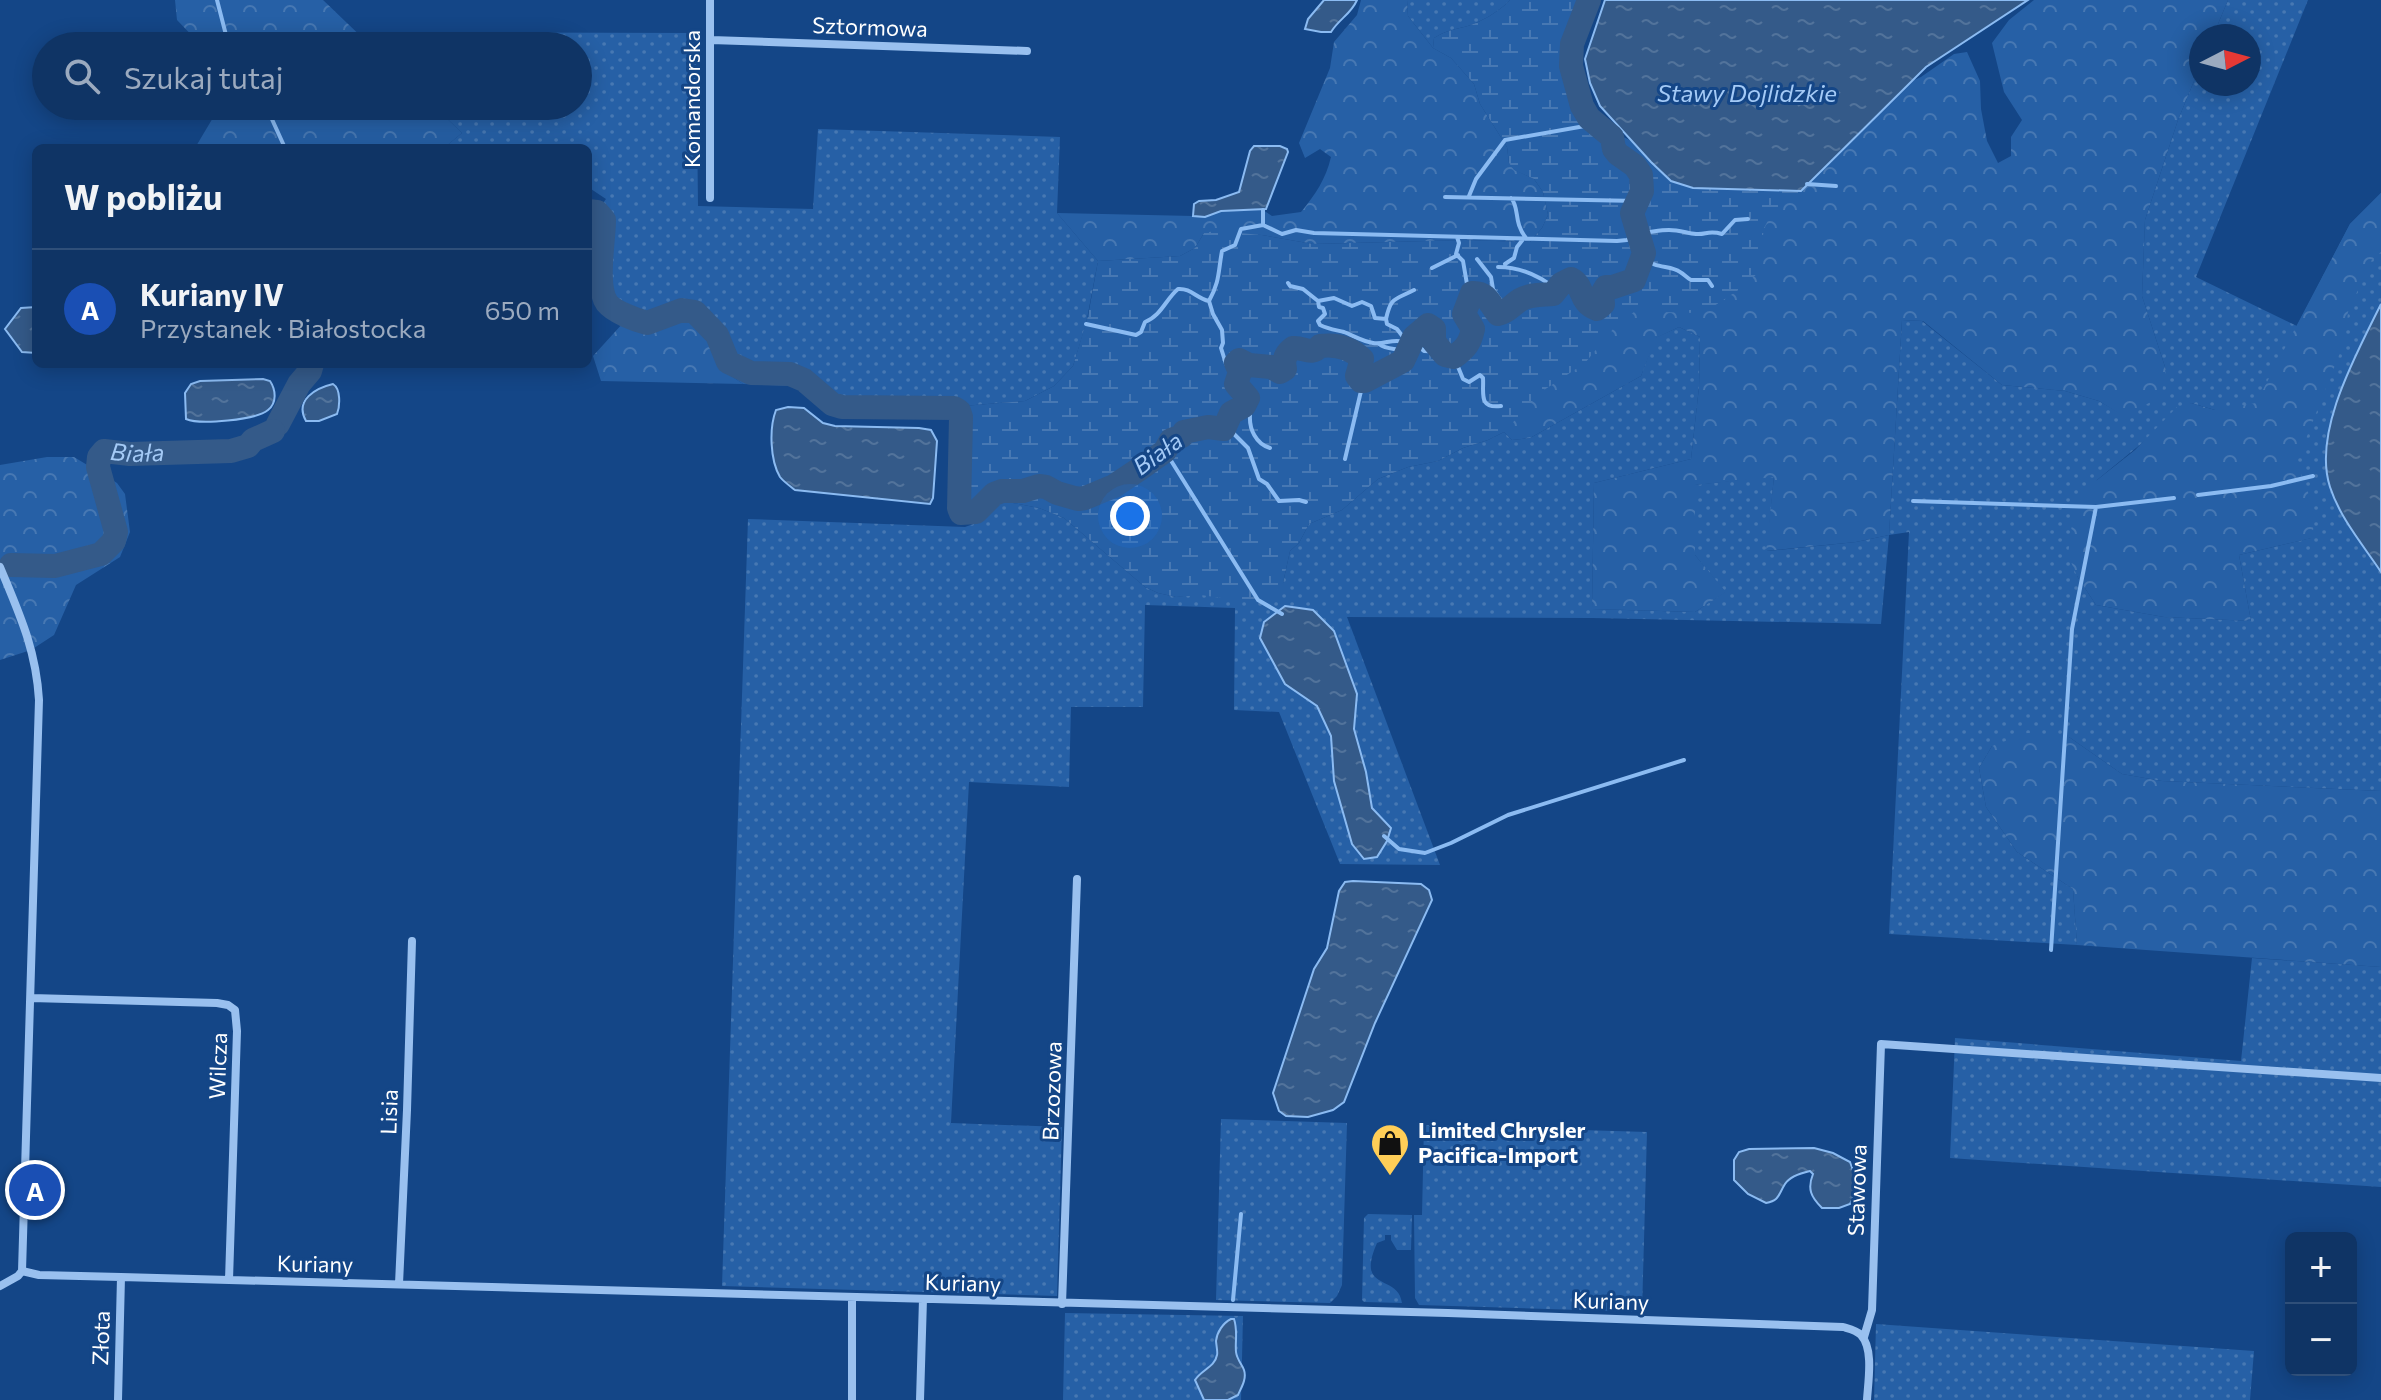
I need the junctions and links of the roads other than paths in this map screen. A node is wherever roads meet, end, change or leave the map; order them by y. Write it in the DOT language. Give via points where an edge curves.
graph roads {
  1 [pos="710,0"];
  2 [pos="711,40"];
  3 [pos="1027,51"];
  4 [pos="710,198"];
  5 [pos="0,567"];
  6 [pos="1077,879"];
  7 [pos="412,941"];
  8 [pos="31,998"];
  9 [pos="2381,1078"];
  10 [pos="22,1271"];
  11 [pos="121,1277"];
  12 [pos="229,1280"];
  13 [pos="399,1284"];
  14 [pos="0,1286"];
  15 [pos="852,1297"];
  16 [pos="923,1299"];
  17 [pos="1062,1304"];
  18 [pos="1864,1337"];
  19 [pos="118,1400"];
  20 [pos="852,1400"];
  21 [pos="920,1400"];
  22 [pos="1867,1400"];
  1 -- 2 [label="street, Komandorska"];
  2 -- 3 [label="street, Sztormowa"];
  2 -- 4 [label="street, Komandorska"];
  5 -- 8 [label="street" via="30,641 38,682"];
  6 -- 17 [label="street, Brzozowa"];
  7 -- 13 [label="street, Lisia"];
  8 -- 10 [label="street"];
  8 -- 12 [label="street, Wilcza" via="217,1003 235,1010"];
  9 -- 18 [label="street, Stawowa" via="1881,1044 1872,1310"];
  10 -- 11 [label="street, Kuriany"];
  10 -- 14 [label="street"];
  11 -- 12 [label="street, Kuriany"];
  11 -- 19 [label="street, Złota"];
  12 -- 13 [label="street, Kuriany"];
  13 -- 15 [label="street, Kuriany"];
  15 -- 16 [label="street, Kuriany"];
  15 -- 20 [label="street"];
  16 -- 17 [label="street, Kuriany"];
  16 -- 21 [label="street"];
  17 -- 18 [label="street, Kuriany" via="1843,1327"];
  18 -- 22 [label="street"];
}
